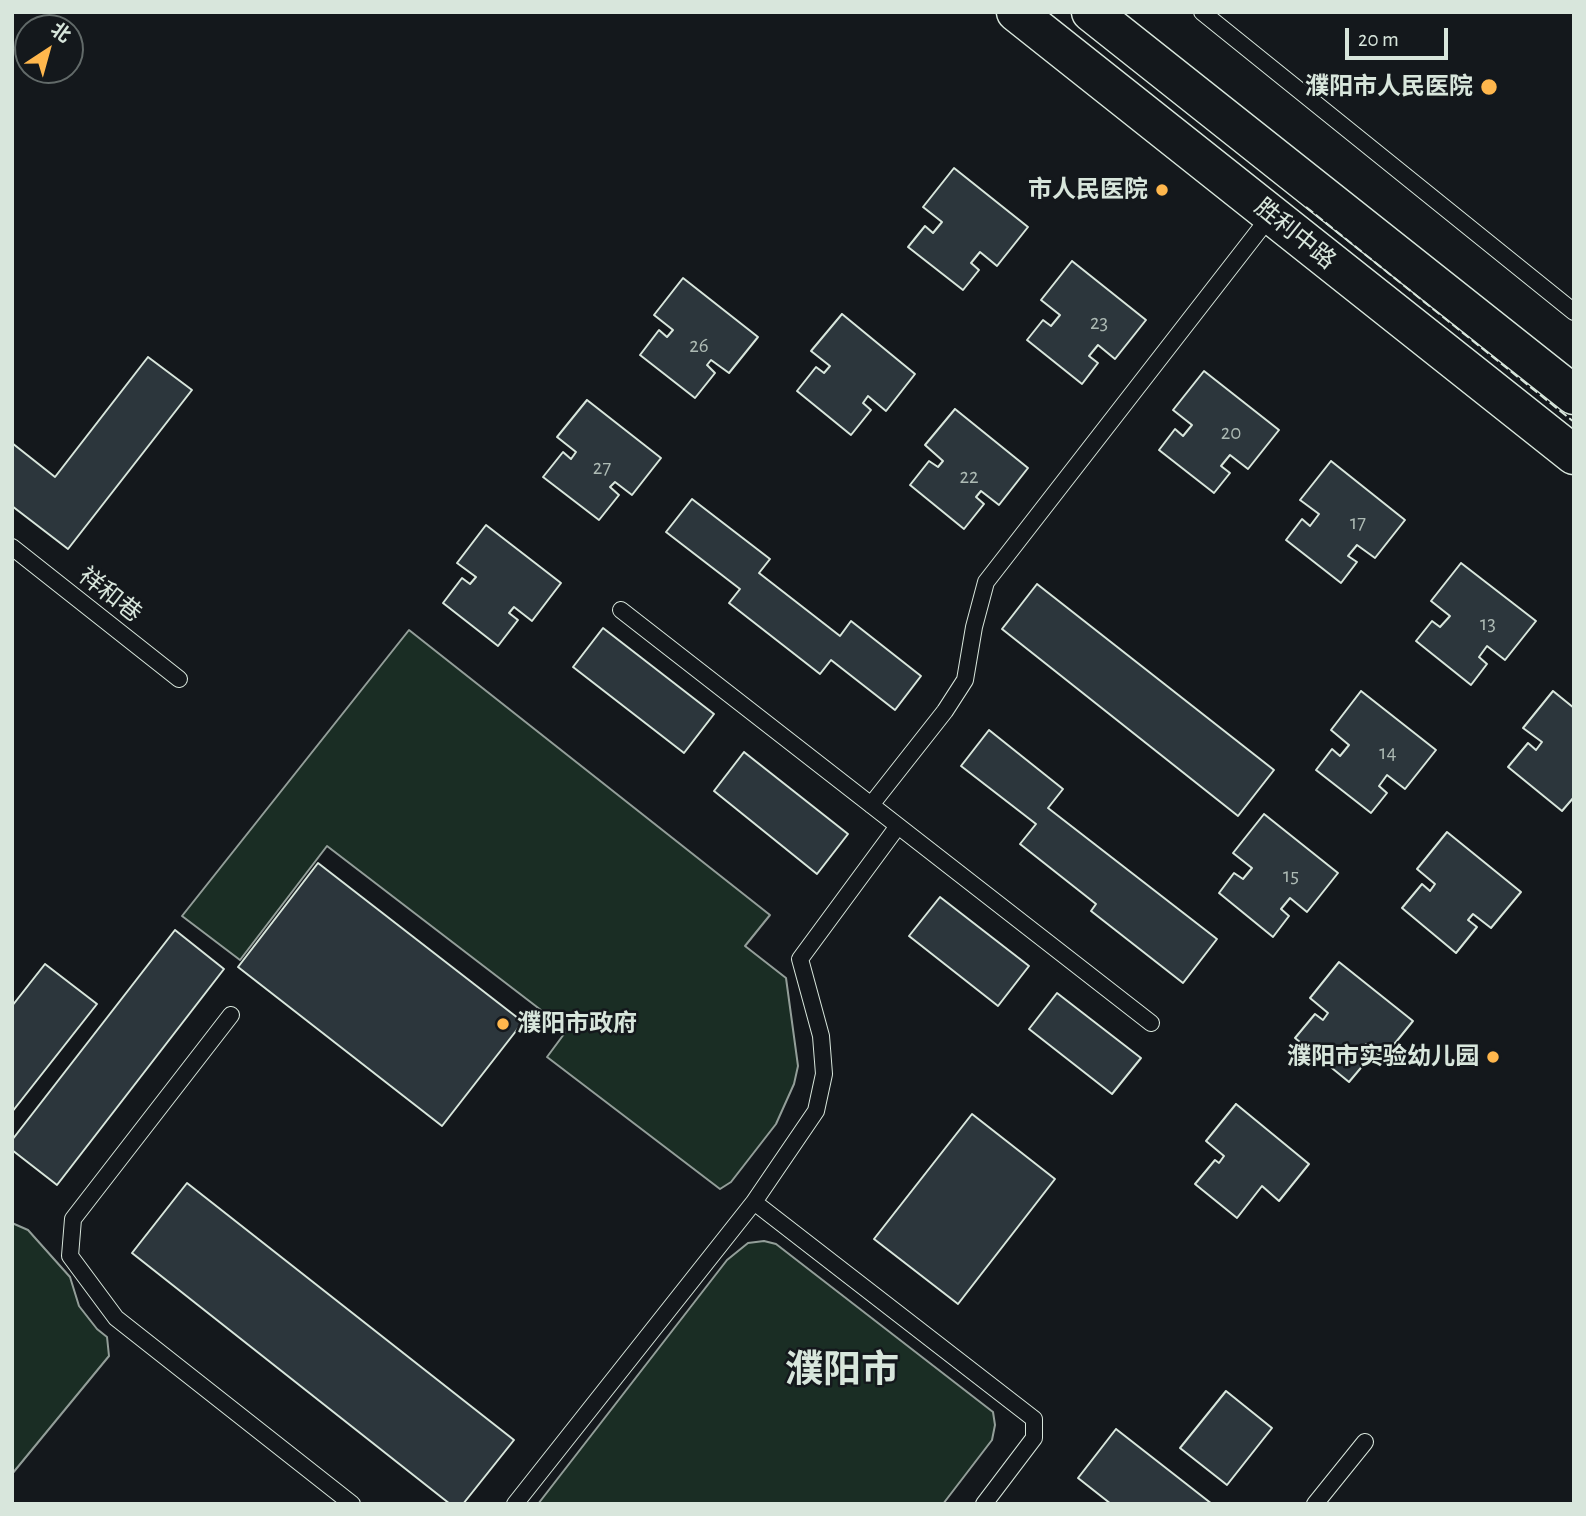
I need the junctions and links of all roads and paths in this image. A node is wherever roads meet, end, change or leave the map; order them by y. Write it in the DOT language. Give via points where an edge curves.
graph roads {
  1 [pos="1016,12"];
  2 [pos="1091,12"];
  3 [pos="1202,12"];
  4 [pos="1270,215"];
  5 [pos="1574,312"];
  6 [pos="1574,395"];
  7 [pos="1574,456"];
  8 [pos="12,547"];
  9 [pos="621,610"];
  10 [pos="179,679"];
  11 [pos="871,805"];
  12 [pos="898,826"];
  13 [pos="231,1016"];
  14 [pos="1151,1023"];
  15 [pos="754,1202"];
  16 [pos="1365,1442"];
  17 [pos="987,1503"];
  18 [pos="352,1504"];
  19 [pos="515,1504"];
  20 [pos="1315,1504"];
  1 -- 4 [label="main road, 胜利中路"];
  2 -- 6 [label="main road, 胜利中路"];
  3 -- 5 [label="lane"];
  4 -- 7 [label="main road, 胜利中路"];
  4 -- 11 [label="lane" via="986,582 965,681"];
  8 -- 10 [label="lane, 祥和巷"];
  9 -- 11 [label="lane"];
  11 -- 12 [label="lane"];
  12 -- 14 [label="lane"];
  12 -- 15 [label="lane" via="800,959 821,1036 824,1073 816,1111"];
  13 -- 18 [label="lane" via="73,1219 70,1256 116,1318"];
  15 -- 17 [label="lane" via="1034,1419 1034,1438"];
  15 -- 19 [label="lane"];
  16 -- 20 [label="lane"];
}
